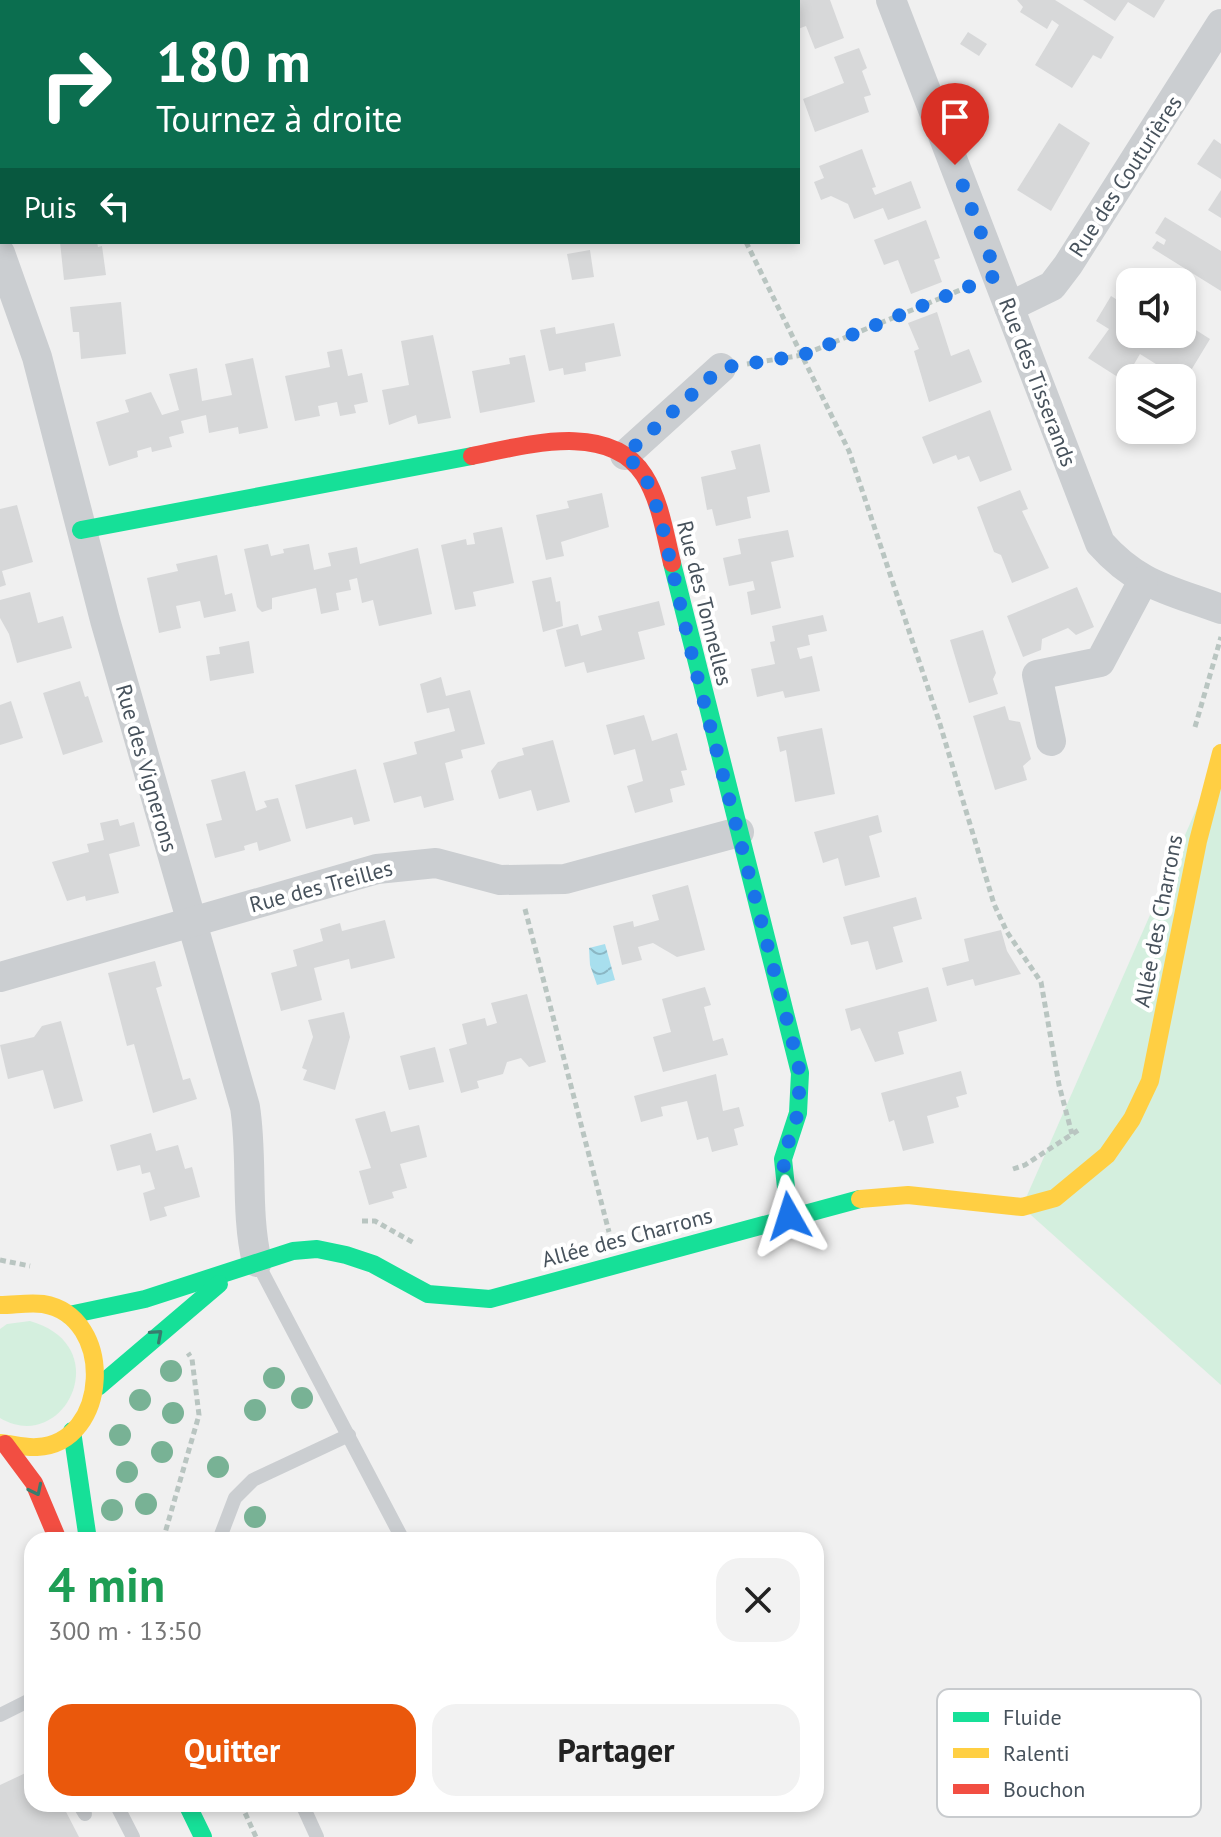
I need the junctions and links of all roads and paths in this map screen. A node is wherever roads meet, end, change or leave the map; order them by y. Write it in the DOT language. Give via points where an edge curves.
graph roads {
  1 [pos="891,0"];
  2 [pos="1221,24"];
  3 [pos="747,244"];
  4 [pos="0,253"];
  5 [pos="997,275"];
  6 [pos="1009,307"];
  7 [pos="803,355"];
  8 [pos="721,368"];
  9 [pos="625,455"];
  10 [pos="81,530"];
  11 [pos="1143,581"];
  12 [pos="1221,609"];
  13 [pos="1051,741"];
  14 [pos="1221,753"];
  15 [pos="739,832"];
  16 [pos="518,881"];
  17 [pos="191,922"];
  18 [pos="0,977"];
  19 [pos="1072,1134"];
  20 [pos="789,1216"];
  21 [pos="610,1235"];
  22 [pos="244,1268"];
  23 [pos="0,1305"];
  24 [pos="69,1315"];
  25 [pos="98,1387"];
  26 [pos="72,1431"];
  27 [pos="349,1435"];
  28 [pos="2,1444"];
  29 [pos="55,1532"];
  30 [pos="87,1532"];
  31 [pos="222,1532"];
  32 [pos="399,1532"];
  33 [pos="24,1703"];
  34 [pos="0,1715"];
  35 [pos="120,1812"];
  36 [pos="191,1812"];
  37 [pos="245,1812"];
  38 [pos="306,1812"];
  39 [pos="133,1837"];
  40 [pos="203,1837"];
  41 [pos="256,1837"];
  42 [pos="317,1837"];
  1 -- 5 [label="street, Rue des Tisserands"];
  2 -- 6 [label="street, Rue des Couturières" via="1068,265 1052,286"];
  3 -- 7 [label="path"];
  4 -- 10 [label="street, Rue des Vignerons" via="37,357"];
  5 -- 6 [label="street, Rue des Tisserands"];
  5 -- 7 [label="path"];
  6 -- 11 [label="street, Rue des Tisserands" via="1100,543 1122,569"];
  7 -- 8 [label="path"];
  7 -- 19 [label="path" via="849,451 994,904 1041,982"];
  8 -- 9 [label="street"];
  9 -- 10 [label="street" via="585,441 536,444"];
  9 -- 15 [label="street, Rue des Tonnelles" via="644,473 660,516"];
  10 -- 17 [label="street, Rue des Vignerons"];
  11 -- 12 [label="street, Rue des Tisserands"];
  11 -- 13 [label="street" via="1100,662 1037,675"];
  14 -- 20 [label="street, Allée des Charrons" via="1150,1081 1107,1155 1055,1198 1022,1207 908,1195 862,1198"];
  15 -- 16 [label="street, Rue des Treilles" via="565,879"];
  15 -- 20 [label="street, Rue des Tonnelles" via="800,1073 798,1113 783,1159"];
  16 -- 17 [label="street, Rue des Treilles" via="436,863 410,863"];
  16 -- 21 [label="path"];
  17 -- 18 [label="street, Rue des Treilles"];
  17 -- 22 [label="street, Rue des Vignerons" via="250,1137 251,1230"];
  20 -- 22 [label="street, Allée des Charrons" via="490,1299 428,1294 373,1264 317,1249 293,1251"];
  22 -- 24 [label="street" via="145,1299"];
  25 -- 22 [label="street, one-way"];
  22 -- 27 [label="lane"];
  23 -- 24 [label="street" via="23,1300"];
  24 -- 25 [label="street" via="94,1346"];
  25 -- 26 [label="street"];
  26 -- 28 [label="street" via="51,1443"];
  26 -- 30 [label="street"];
  27 -- 31 [label="lane" via="253,1480 235,1498"];
  27 -- 32 [label="lane"];
  28 -- 29 [label="street, one-way" via="34,1483"];
  33 -- 34 [label="lane"];
  35 -- 39 [label="lane"];
  36 -- 40 [label="street"];
  37 -- 41 [label="path"];
  38 -- 42 [label="lane"];
}
